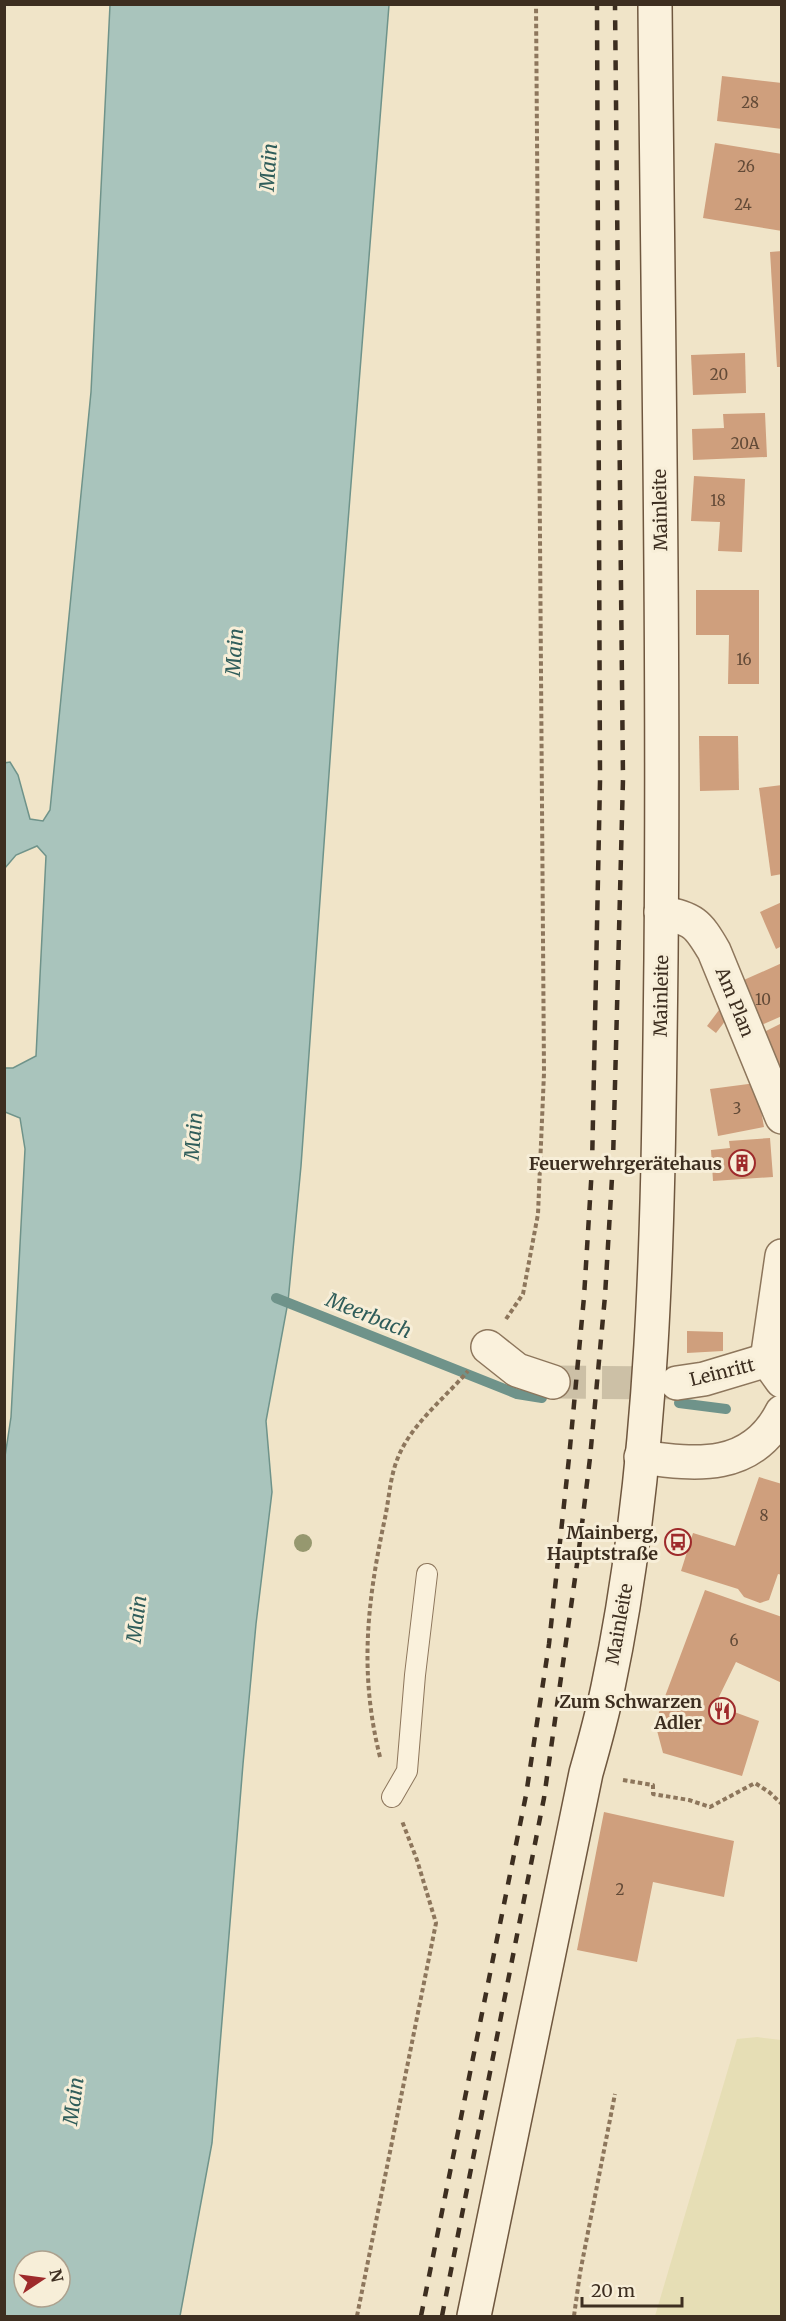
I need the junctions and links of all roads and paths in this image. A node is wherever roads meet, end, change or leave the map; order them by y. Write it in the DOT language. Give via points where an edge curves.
graph roads {
  1 [pos="536,4"];
  2 [pos="655,4"];
  3 [pos="661,912"];
  4 [pos="782,1118"];
  5 [pos="782,1256"];
  6 [pos="488,1347"];
  7 [pos="774,1371"];
  8 [pos="553,1382"];
  9 [pos="676,1383"];
  10 [pos="456,1385"];
  11 [pos="782,1412"];
  12 [pos="772,1448"];
  13 [pos="641,1457"];
  14 [pos="427,1574"];
  15 [pos="623,1780"];
  16 [pos="392,1797"];
  17 [pos="782,1804"];
  18 [pos="615,2094"];
  19 [pos="357,2316"];
  20 [pos="474,2316"];
  21 [pos="574,2316"];
  1 -- 6 [label="path" via="544,1073 538,1214 523,1294"];
  2 -- 3 [label="main road, Mainleite"];
  3 -- 4 [label="main road, Am Plan" via="687,919 701,929 714,951"];
  3 -- 13 [label="main road, Mainleite" via="659,1180"];
  5 -- 7 [label="main road"];
  6 -- 8 [label="main road" via="517,1370"];
  7 -- 9 [label="main road, Leinritt"];
  10 -- 16 [label="path" via="412,1433 397,1460 374,1582 366,1639 367,1690 374,1734"];
  11 -- 12 [label="main road" via="774,1427"];
  12 -- 13 [label="main road" via="752,1449 734,1458 683,1463"];
  13 -- 20 [label="main road, Mainleite" via="626,1587 608,1688 586,1773"];
  14 -- 16 [label="lane" via="407,1771"];
  15 -- 17 [label="path" via="653,1785 653,1794 710,1807 755,1784"];
  16 -- 19 [label="path" via="436,1923"];
  18 -- 21 [label="path"];
}
